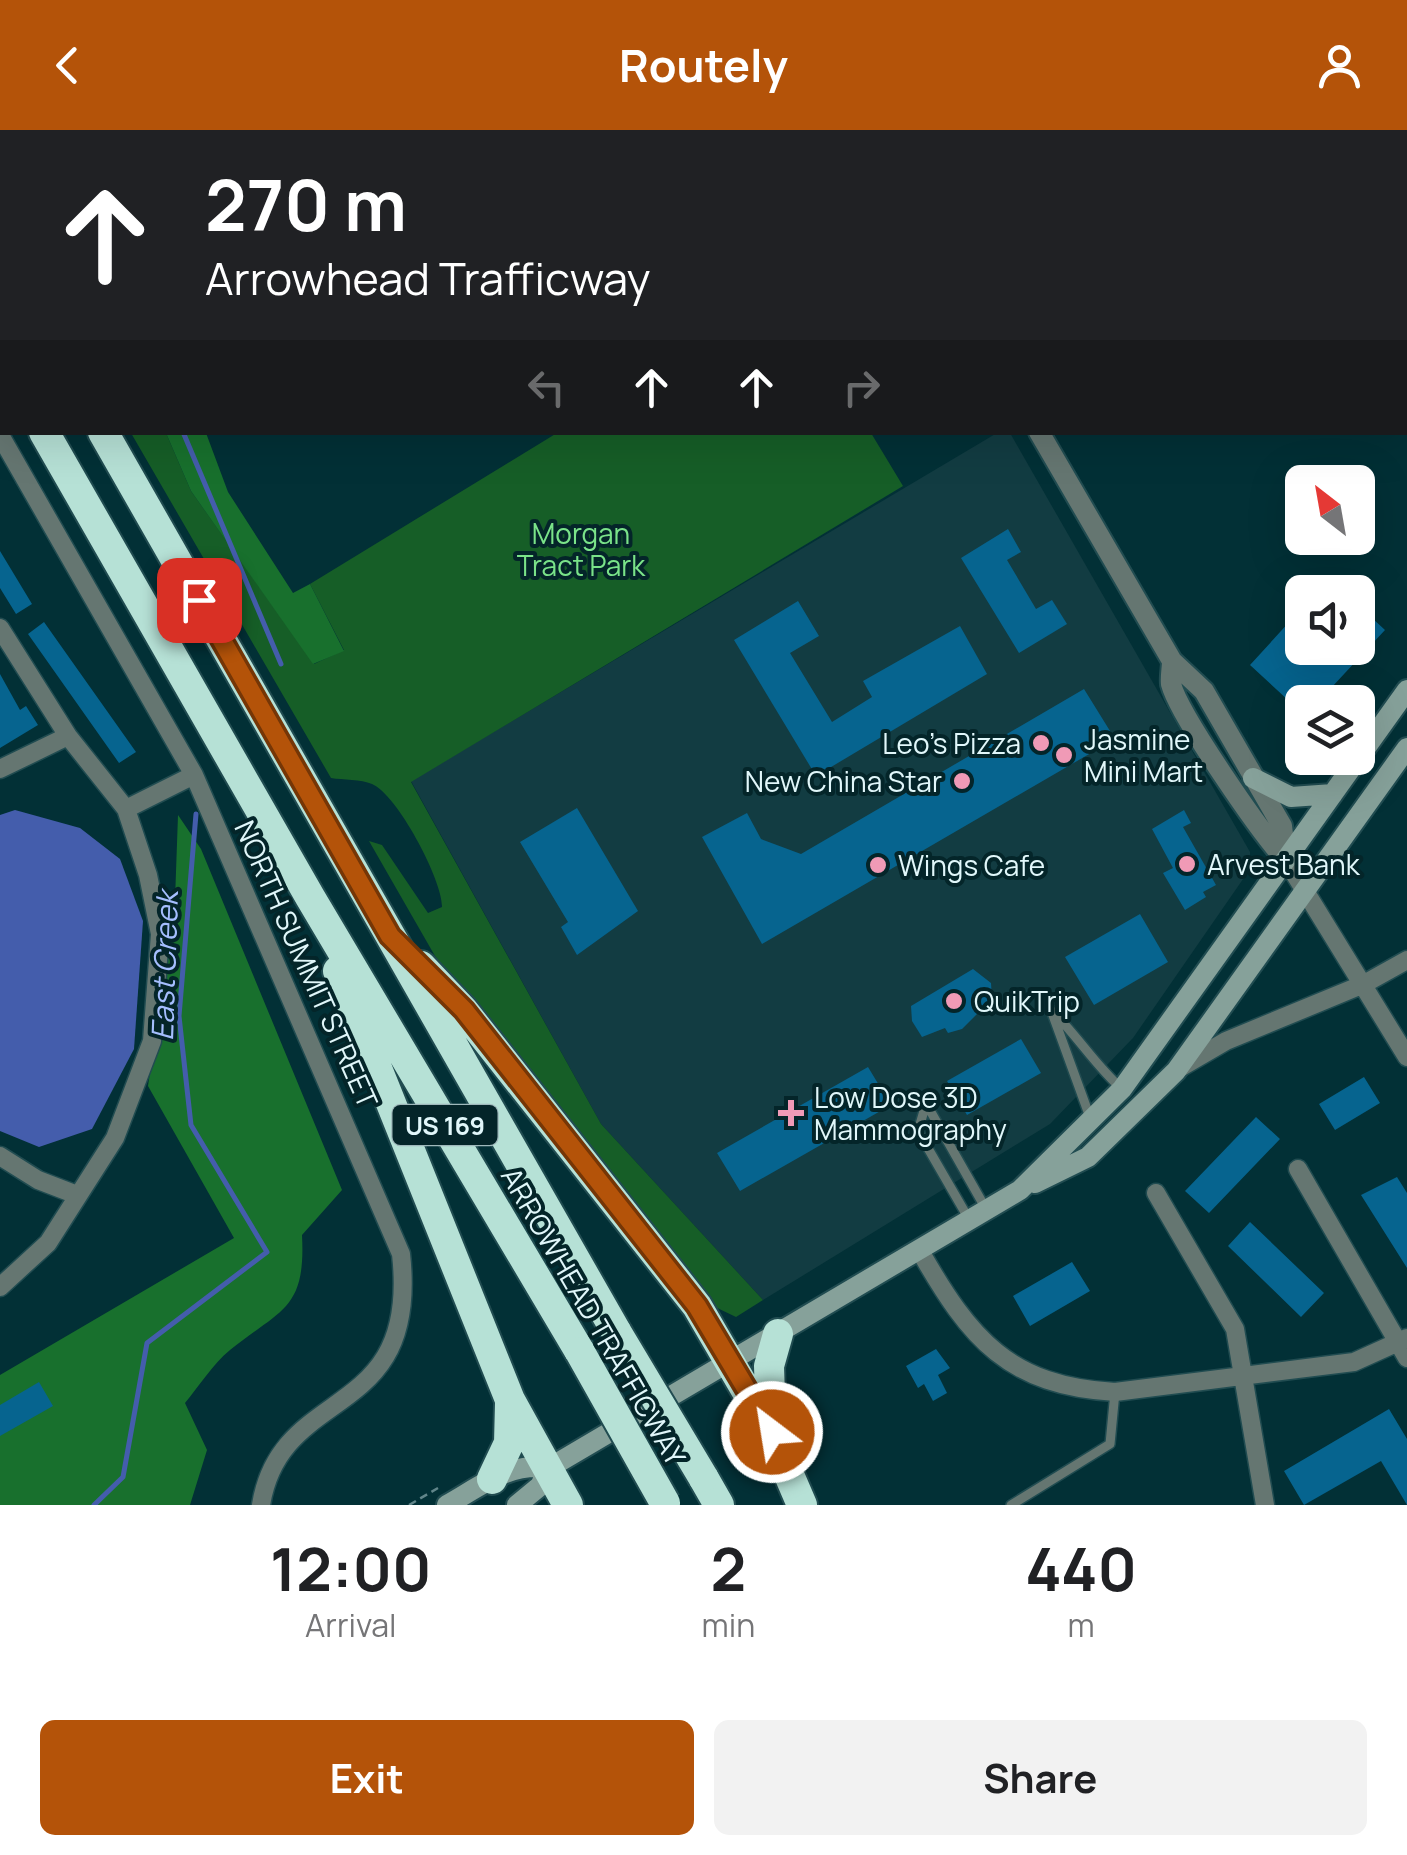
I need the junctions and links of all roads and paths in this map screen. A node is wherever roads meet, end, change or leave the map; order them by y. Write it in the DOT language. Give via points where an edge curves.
graph roads {
  1 [pos="1,435"];
  2 [pos="46,435"];
  3 [pos="105,435"];
  4 [pos="1041,435"];
  5 [pos="0,628"];
  6 [pos="1172,661"];
  7 [pos="1407,690"];
  8 [pos="68,736"];
  9 [pos="1407,748"];
  10 [pos="0,768"];
  11 [pos="194,775"];
  12 [pos="1253,778"];
  13 [pos="1333,794"];
  14 [pos="126,810"];
  15 [pos="1286,860"];
  16 [pos="1304,890"];
  17 [pos="310,898"];
  18 [pos="390,936"];
  19 [pos="1407,960"];
  20 [pos="1364,984"];
  21 [pos="1407,1057"];
  22 [pos="1176,1071"];
  23 [pos="1122,1088"];
  24 [pos="1091,1121"];
  25 [pos="0,1156"];
  26 [pos="1298,1169"];
  27 [pos="1020,1190"];
  28 [pos="1156,1193"];
  29 [pos="77,1195"];
  30 [pos="979,1216"];
  31 [pos="920,1252"];
  32 [pos="0,1287"];
  33 [pos="778,1334"];
  34 [pos="1404,1346"];
  35 [pos="729,1361"];
  36 [pos="1245,1376"];
  37 [pos="1116,1392"];
  38 [pos="510,1400"];
  39 [pos="772,1432"];
  40 [pos="549,1468"];
  41 [pos="492,1479"];
  42 [pos="665,1504"];
  43 [pos="260,1505"];
  44 [pos="448,1505"];
  45 [pos="517,1505"];
  46 [pos="568,1505"];
  47 [pos="719,1505"];
  48 [pos="802,1505"];
  49 [pos="1011,1505"];
  50 [pos="1265,1505"];
  1 -- 11 [label="street, NORTH SUMMIT STREET"];
  2 -- 17 [label="highway, ARROWHEAD TRAFFICWAY / US 169"];
  3 -- 18 [label="highway, ARROWHEAD TRAFFICWAY / US 169"];
  4 -- 6 [label="street"];
  5 -- 8 [label="street"];
  6 -- 12 [label="street" via="1204,692"];
  6 -- 15 [label="street" via="1172,685 1192,723"];
  7 -- 13 [label="main road"];
  8 -- 10 [label="street"];
  8 -- 14 [label="street"];
  9 -- 16 [label="main road"];
  11 -- 14 [label="street"];
  11 -- 43 [label="street, NORTH SUMMIT STREET" via="401,1254 400,1329 389,1352 352,1396 290,1442"];
  12 -- 13 [label="main road" via="1291,797"];
  12 -- 15 [label="street" via="1282,826"];
  13 -- 15 [label="main road"];
  14 -- 29 [label="street" via="160,934 152,1040 115,1138"];
  15 -- 16 [label="street"];
  15 -- 23 [label="main road"];
  16 -- 20 [label="street"];
  16 -- 22 [label="main road"];
  17 -- 38 [label="highway"];
  17 -- 42 [label="highway, ARROWHEAD TRAFFICWAY / US 169, bridge"];
  18 -- 35 [label="highway" via="464,1010 697,1306"];
  18 -- 47 [label="highway, ARROWHEAD TRAFFICWAY / US 169, bridge"];
  19 -- 20 [label="street"];
  20 -- 21 [label="street"];
  20 -- 22 [label="street" via="1290,1012"];
  22 -- 27 [label="main road" via="1088,1157"];
  23 -- 24 [label="main road"];
  23 -- 24 [label="lane" via="1051,1010"];
  24 -- 27 [label="main road"];
  25 -- 29 [label="street"];
  26 -- 34 [label="street"];
  27 -- 30 [label="main road"];
  28 -- 36 [label="street" via="1235,1330"];
  29 -- 32 [label="street" via="48,1244"];
  30 -- 30 [label="lane" via="926,1104 918,1131"];
  30 -- 31 [label="main road"];
  31 -- 33 [label="main road"];
  31 -- 37 [label="street" via="957,1316 990,1350 1055,1384"];
  33 -- 35 [label="main road"];
  33 -- 39 [label="highway" via="769,1366"];
  34 -- 36 [label="street" via="1354,1362"];
  35 -- 39 [label="highway"];
  35 -- 40 [label="main road"];
  36 -- 37 [label="street"];
  36 -- 50 [label="street"];
  37 -- 49 [label="lane" via="1110,1444"];
  38 -- 40 [label="highway"];
  38 -- 41 [label="highway" via="509,1443"];
  39 -- 48 [label="highway"];
  40 -- 41 [label="main road" via="528,1465"];
  40 -- 45 [label="main road"];
  40 -- 46 [label="highway"];
  41 -- 44 [label="main road"];
}
